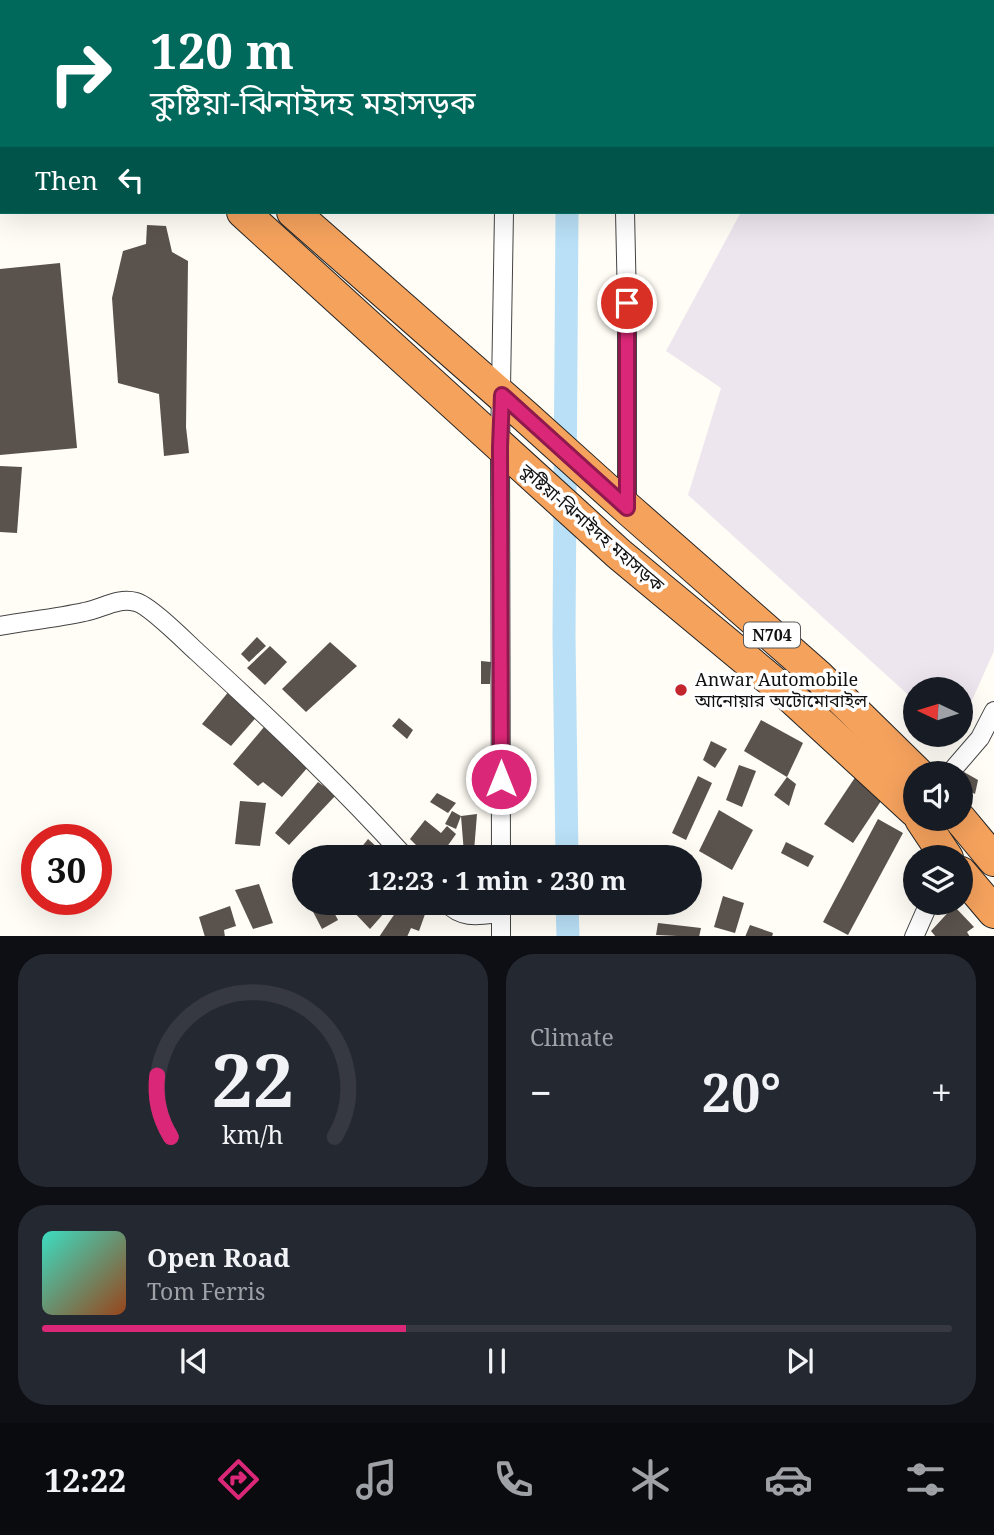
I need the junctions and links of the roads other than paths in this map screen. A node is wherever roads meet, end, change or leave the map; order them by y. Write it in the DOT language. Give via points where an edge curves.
graph roads {
  1 [pos="245,214"];
  2 [pos="295,214"];
  3 [pos="504,214"];
  4 [pos="625,214"];
  5 [pos="513,405"];
  6 [pos="500,447"];
  7 [pos="624,506"];
  8 [pos="0,626"];
  9 [pos="994,711"];
  10 [pos="905,761"];
  11 [pos="960,761"];
  12 [pos="903,800"];
  13 [pos="970,831"];
  14 [pos="394,845"];
  15 [pos="501,845"];
  16 [pos="994,860"];
  17 [pos="973,887"];
  18 [pos="994,912"];
  19 [pos="501,915"];
  20 [pos="924,915"];
  21 [pos="501,936"];
  22 [pos="914,936"];
  1 -- 6 [label="highway, কুষ্টিয়া-ঝিনাইদহ মহাসড়ক / N704"];
  2 -- 5 [label="highway, N704"];
  3 -- 5 [label="street"];
  4 -- 7 [label="street"];
  5 -- 6 [label="street"];
  5 -- 7 [label="highway, N704"];
  6 -- 12 [label="highway, কুষ্টিয়া-ঝিনাইদহ মহাসড়ক / N704" via="618,554 790,696"];
  6 -- 15 [label="street"];
  7 -- 10 [label="highway, N704" via="817,675"];
  8 -- 14 [label="street" via="86,612 113,602 139,603 249,700"];
  9 -- 11 [label="street" via="980,738"];
  13 -- 16 [label="highway"];
  17 -- 18 [label="highway"];
  19 -- 21 [label="street"];
  20 -- 22 [label="street"];
}
